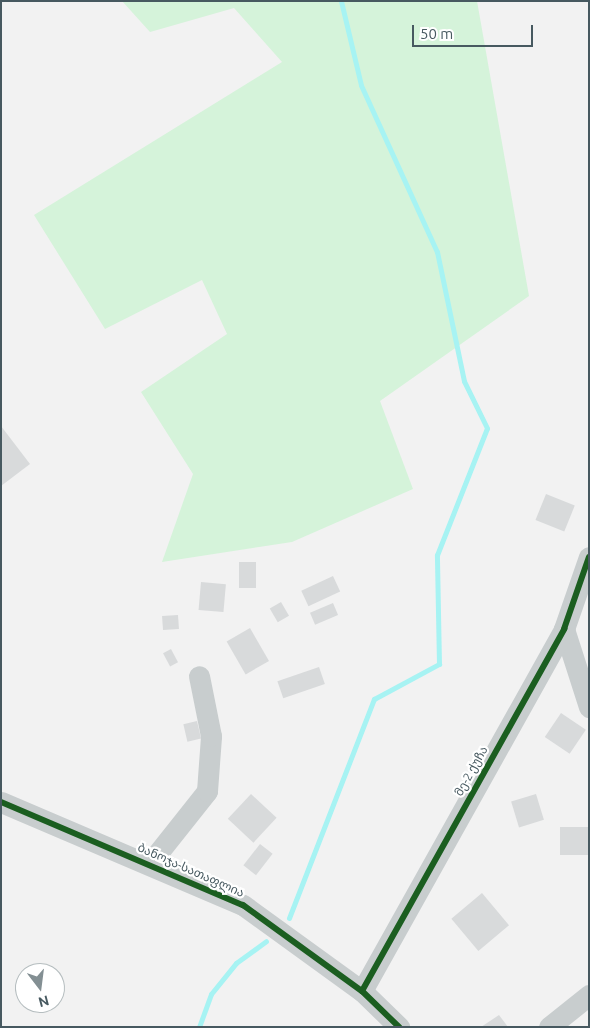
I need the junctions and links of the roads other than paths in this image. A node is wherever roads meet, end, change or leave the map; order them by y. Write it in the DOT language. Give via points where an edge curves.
graph roads {
  1 [pos="589,557"];
  2 [pos="564,629"];
  3 [pos="199,676"];
  4 [pos="589,707"];
  5 [pos="1,802"];
  6 [pos="150,863"];
  7 [pos="362,991"];
  8 [pos="589,995"];
  9 [pos="399,1027"];
  10 [pos="549,1027"];
  1 -- 2 [label="street, მე-2 ქუჩა"];
  2 -- 4 [label="street"];
  2 -- 7 [label="street, მე-2 ქუჩა"];
  3 -- 6 [label="street" via="211,736 208,791"];
  5 -- 6 [label="street, ბანოჯა-სათაფლია"];
  6 -- 7 [label="street, ბანოჯა-სათაფლია" via="244,906"];
  7 -- 9 [label="street, ბანოჯა-სათაფლია"];
  8 -- 10 [label="street"];
}
